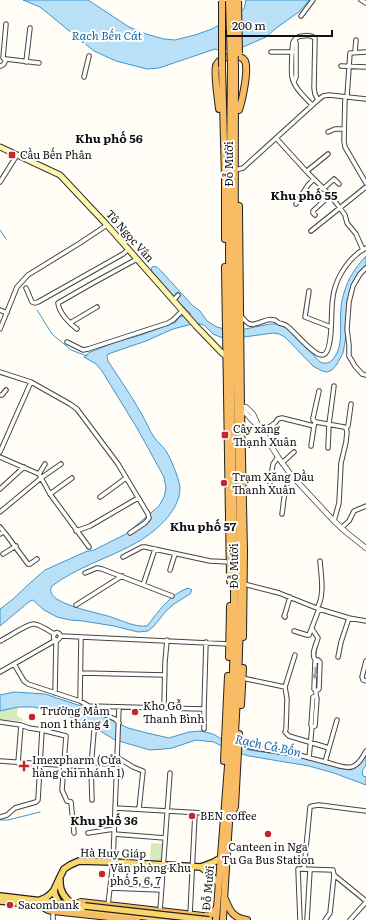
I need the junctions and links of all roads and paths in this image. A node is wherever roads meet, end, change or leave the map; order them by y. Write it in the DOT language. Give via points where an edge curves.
graph roads {
  1 [pos="313,0"];
  2 [pos="361,0"];
  3 [pos="230,1"];
  4 [pos="366,3"];
  5 [pos="300,16"];
  6 [pos="6,24"];
  7 [pos="30,28"];
  8 [pos="356,40"];
  9 [pos="271,52"];
  10 [pos="294,52"];
  11 [pos="355,52"];
  12 [pos="366,52"];
  13 [pos="89,56"];
  14 [pos="6,60"];
  15 [pos="26,62"];
  16 [pos="39,63"];
  17 [pos="0,66"];
  18 [pos="341,66"];
  19 [pos="235,67"];
  20 [pos="349,67"];
  21 [pos="366,67"];
  22 [pos="84,77"];
  23 [pos="346,97"];
  24 [pos="366,99"];
  25 [pos="318,100"];
  26 [pos="312,105"];
  27 [pos="239,110"];
  28 [pos="223,118"];
  29 [pos="344,129"];
  30 [pos="328,132"];
  31 [pos="276,138"];
  32 [pos="0,147"];
  33 [pos="328,154"];
  34 [pos="17,155"];
  35 [pos="237,170"];
  36 [pos="307,172"];
  37 [pos="314,179"];
  38 [pos="365,180"];
  39 [pos="0,182"];
  40 [pos="339,184"];
  41 [pos="366,187"];
  42 [pos="323,188"];
  43 [pos="330,195"];
  44 [pos="227,204"];
  45 [pos="296,204"];
  46 [pos="340,208"];
  47 [pos="315,216"];
  48 [pos="107,225"];
  49 [pos="311,230"];
  50 [pos="129,249"];
  51 [pos="365,249"];
  52 [pos="137,259"];
  53 [pos="366,268"];
  54 [pos="26,288"];
  55 [pos="309,291"];
  56 [pos="178,295"];
  57 [pos="174,300"];
  58 [pos="97,307"];
  59 [pos="0,310"];
  60 [pos="184,312"];
  61 [pos="7,313"];
  62 [pos="240,315"];
  63 [pos="70,323"];
  64 [pos="331,327"];
  65 [pos="233,328"];
  66 [pos="0,329"];
  67 [pos="77,329"];
  68 [pos="233,341"];
  69 [pos="67,342"];
  70 [pos="228,357"];
  71 [pos="0,372"];
  72 [pos="366,375"];
  73 [pos="31,382"];
  74 [pos="334,386"];
  75 [pos="6,390"];
  76 [pos="319,391"];
  77 [pos="0,395"];
  78 [pos="239,397"];
  79 [pos="351,404"];
  80 [pos="237,409"];
  81 [pos="315,424"];
  82 [pos="329,424"];
  83 [pos="346,428"];
  84 [pos="262,432"];
  85 [pos="311,446"];
  86 [pos="328,448"];
  87 [pos="0,452"];
  88 [pos="294,452"];
  89 [pos="0,457"];
  90 [pos="278,457"];
  91 [pos="282,463"];
  92 [pos="45,464"];
  93 [pos="61,464"];
  94 [pos="24,467"];
  95 [pos="291,475"];
  96 [pos="40,476"];
  97 [pos="72,478"];
  98 [pos="126,478"];
  99 [pos="270,483"];
  100 [pos="0,489"];
  101 [pos="50,494"];
  102 [pos="100,497"];
  103 [pos="138,498"];
  104 [pos="366,506"];
  105 [pos="0,512"];
  106 [pos="282,514"];
  107 [pos="334,520"];
  108 [pos="0,527"];
  109 [pos="341,528"];
  110 [pos="76,531"];
  111 [pos="130,532"];
  112 [pos="2,533"];
  113 [pos="16,546"];
  114 [pos="89,547"];
  115 [pos="366,548"];
  116 [pos="155,549"];
  117 [pos="3,554"];
  118 [pos="175,554"];
  119 [pos="123,558"];
  120 [pos="37,560"];
  121 [pos="320,561"];
  122 [pos="230,562"];
  123 [pos="170,570"];
  124 [pos="85,572"];
  125 [pos="122,576"];
  126 [pos="244,584"];
  127 [pos="143,585"];
  128 [pos="172,596"];
  129 [pos="290,597"];
  130 [pos="76,605"];
  131 [pos="318,609"];
  132 [pos="286,617"];
  133 [pos="349,618"];
  134 [pos="366,621"];
  135 [pos="312,629"];
  136 [pos="294,631"];
  137 [pos="54,634"];
  138 [pos="61,636"];
  139 [pos="81,637"];
  140 [pos="56,640"];
  141 [pos="167,640"];
  142 [pos="0,641"];
  143 [pos="206,642"];
  144 [pos="231,644"];
  145 [pos="295,654"];
  146 [pos="338,657"];
  147 [pos="366,661"];
  148 [pos="14,664"];
  149 [pos="0,672"];
  150 [pos="80,672"];
  151 [pos="165,675"];
  152 [pos="242,678"];
  153 [pos="366,681"];
  154 [pos="285,687"];
  155 [pos="55,693"];
  156 [pos="80,701"];
  157 [pos="89,706"];
  158 [pos="119,707"];
  159 [pos="162,708"];
  160 [pos="204,709"];
  161 [pos="337,720"];
  162 [pos="0,722"];
  163 [pos="21,725"];
  164 [pos="119,725"];
  165 [pos="204,729"];
  166 [pos="42,730"];
  167 [pos="94,731"];
  168 [pos="240,733"];
  169 [pos="232,741"];
  170 [pos="310,743"];
  171 [pos="329,748"];
  172 [pos="366,751"];
  173 [pos="117,757"];
  174 [pos="309,758"];
  175 [pos="231,759"];
  176 [pos="0,761"];
  177 [pos="325,762"];
  178 [pos="18,763"];
  179 [pos="41,764"];
  180 [pos="64,765"];
  181 [pos="91,767"];
  182 [pos="117,769"];
  183 [pos="170,773"];
  184 [pos="92,800"];
  185 [pos="115,808"];
  186 [pos="140,810"];
  187 [pos="167,811"];
  188 [pos="366,811"];
  189 [pos="195,813"];
  190 [pos="0,817"];
  191 [pos="223,819"];
  192 [pos="114,829"];
  193 [pos="74,833"];
  194 [pos="88,833"];
  195 [pos="114,834"];
  196 [pos="165,838"];
  197 [pos="220,858"];
  198 [pos="112,862"];
  199 [pos="163,864"];
  200 [pos="192,866"];
  201 [pos="201,867"];
  202 [pos="304,869"];
  203 [pos="310,870"];
  204 [pos="334,875"];
  205 [pos="60,877"];
  206 [pos="218,883"];
  207 [pos="110,888"];
  208 [pos="54,890"];
  209 [pos="161,890"];
  210 [pos="0,896"];
  211 [pos="224,897"];
  212 [pos="0,901"];
  213 [pos="366,901"];
  214 [pos="41,903"];
  215 [pos="74,904"];
  216 [pos="60,905"];
  217 [pos="108,905"];
  218 [pos="85,908"];
  219 [pos="217,908"];
  220 [pos="53,911"];
  221 [pos="160,911"];
  222 [pos="190,914"];
  223 [pos="206,919"];
  224 [pos="237,919"];
  225 [pos="53,920"];
  226 [pos="137,920"];
  227 [pos="174,920"];
  228 [pos="216,920"];
  229 [pos="223,920"];
  230 [pos="247,920"];
  231 [pos="300,920"];
  232 [pos="307,920"];
  233 [pos="325,920"];
  234 [pos="350,920"];
  1 -- 5 [label="street"];
  2 -- 4 [label="street"];
  3 -- 19 [label="highway, bridge"];
  3 -- 28 [label="highway, Đỗ Mười, bridge" via="222,67"];
  6 -- 14 [label="street" via="3,58"];
  7 -- 15 [label="street"];
  8 -- 11 [label="street"];
  9 -- 10 [label="street"];
  10 -- 25 [label="street" via="293,42 296,38 313,36 314,88"];
  10 -- 26 [label="street" via="292,77 299,91"];
  11 -- 12 [label="street"];
  11 -- 20 [label="street" via="350,52"];
  13 -- 22 [label="street"];
  14 -- 15 [label="street"];
  14 -- 17 [label="street"];
  15 -- 16 [label="street"];
  18 -- 20 [label="street"];
  19 -- 27 [label="highway, Đỗ Mười"];
  19 -- 35 [label="highway, Đỗ Mười"];
  19 -- 44 [label="highway, Đỗ Mười"];
  20 -- 21 [label="street"];
  20 -- 23 [label="street"];
  23 -- 24 [label="street"];
  23 -- 25 [label="street" via="326,95"];
  23 -- 29 [label="street"];
  25 -- 26 [label="street"];
  26 -- 31 [label="street"];
  27 -- 28 [label="highway" via="246,66 242,58 232,56 220,60 216,66 219,107"];
  27 -- 35 [label="highway, Đỗ Mười"];
  28 -- 44 [label="highway, Đỗ Mười"];
  29 -- 30 [label="street"];
  29 -- 38 [label="street" via="345,147"];
  31 -- 35 [label="street" via="243,168"];
  31 -- 36 [label="street"];
  32 -- 34 [label="main road, Tô Ngọc Vân"];
  33 -- 36 [label="street"];
  34 -- 39 [label="street"];
  34 -- 48 [label="main road, Tô Ngọc Vân" via="60,175"];
  35 -- 62 [label="highway, Đỗ Mười"];
  35 -- 65 [label="highway, Đỗ Mười"];
  36 -- 37 [label="street"];
  37 -- 42 [label="street"];
  37 -- 45 [label="street"];
  40 -- 42 [label="street" via="334,179"];
  41 -- 46 [label="street"];
  42 -- 43 [label="street"];
  43 -- 46 [label="street"];
  43 -- 47 [label="street" via="313,211"];
  44 -- 65 [label="highway, Đỗ Mười"];
  46 -- 49 [label="street"];
  46 -- 51 [label="street"];
  48 -- 50 [label="main road, Tô Ngọc Vân"];
  48 -- 61 [label="street" via="28,275 17,287"];
  50 -- 52 [label="main road, Tô Ngọc Vân"];
  50 -- 54 [label="street" via="38,302 32,302"];
  51 -- 64 [label="street" via="352,259 338,280 334,292"];
  52 -- 57 [label="main road, Tô Ngọc Vân" via="153,273"];
  52 -- 63 [label="street" via="58,303 58,307"];
  53 -- 72 [label="street" via="353,286 347,329 350,356 358,370"];
  55 -- 64 [label="street" via="306,317"];
  56 -- 57 [label="street"];
  57 -- 60 [label="main road, Tô Ngọc Vân"];
  58 -- 63 [label="street"];
  59 -- 61 [label="street"];
  60 -- 69 [label="street" via="168,323 88,349 83,350"];
  60 -- 70 [label="main road, Tô Ngọc Vân"];
  61 -- 66 [label="street"];
  62 -- 64 [label="street" via="250,324 268,319 284,324 321,355 327,353"];
  62 -- 65 [label="highway, Đỗ Mười"];
  63 -- 67 [label="street"];
  65 -- 68 [label="highway"];
  65 -- 68 [label="highway"];
  68 -- 70 [label="highway, Đỗ Mười"];
  68 -- 78 [label="highway, Đỗ Mười"];
  70 -- 80 [label="highway, Đỗ Mười"];
  71 -- 73 [label="street"];
  73 -- 87 [label="street"];
  73 -- 98 [label="street" via="77,409"];
  74 -- 82 [label="street"];
  75 -- 77 [label="street" via="2,396"];
  76 -- 81 [label="street" via="313,418"];
  78 -- 80 [label="highway, Đỗ Mười"];
  78 -- 80 [label="highway"];
  79 -- 83 [label="street"];
  80 -- 84 [label="street" via="248,414"];
  80 -- 122 [label="highway, Đỗ Mười"];
  80 -- 126 [label="highway, Đỗ Mười"];
  80 -- 144 [label="highway, Đỗ Mười"];
  80 -- 169 [label="highway, Đỗ Mười" via="240,604 239,668"];
  81 -- 82 [label="street"];
  81 -- 84 [label="street" via="282,418"];
  81 -- 85 [label="street"];
  82 -- 83 [label="street"];
  82 -- 86 [label="street"];
  83 -- 107 [label="street" via="339,503"];
  84 -- 90 [label="street"];
  88 -- 91 [label="street"];
  89 -- 94 [label="street"];
  90 -- 91 [label="street"];
  90 -- 99 [label="street" via="273,464"];
  91 -- 95 [label="street"];
  92 -- 96 [label="street"];
  93 -- 96 [label="street"];
  94 -- 96 [label="street"];
  94 -- 100 [label="street"];
  95 -- 106 [label="street" via="286,487"];
  95 -- 107 [label="street"];
  96 -- 101 [label="street"];
  96 -- 105 [label="street"];
  97 -- 101 [label="street"];
  98 -- 102 [label="street"];
  98 -- 103 [label="street"];
  101 -- 110 [label="street"];
  103 -- 110 [label="street" via="90,526"];
  103 -- 111 [label="street" via="149,518"];
  104 -- 109 [label="street" via="354,511 349,521"];
  107 -- 109 [label="street"];
  108 -- 112 [label="street"];
  109 -- 115 [label="street"];
  110 -- 114 [label="street"];
  112 -- 113 [label="street" via="5,533"];
  113 -- 117 [label="street"];
  113 -- 120 [label="street" via="29,565"];
  116 -- 118 [label="street"];
  116 -- 119 [label="street" via="142,547"];
  116 -- 127 [label="street"];
  118 -- 122 [label="street"];
  118 -- 123 [label="street"];
  121 -- 131 [label="street" via="322,588"];
  122 -- 144 [label="highway, Đỗ Mười"];
  124 -- 125 [label="street" via="97,568"];
  125 -- 127 [label="street"];
  125 -- 130 [label="street"];
  126 -- 129 [label="street"];
  126 -- 152 [label="highway, Đỗ Mười"];
  127 -- 128 [label="street"];
  129 -- 131 [label="street"];
  129 -- 132 [label="street" via="284,616"];
  131 -- 133 [label="street"];
  131 -- 135 [label="street"];
  133 -- 134 [label="street"];
  133 -- 146 [label="street"];
  135 -- 136 [label="street" via="309,635"];
  135 -- 170 [label="street" via="318,638 313,655 315,660 320,662 315,726 312,728"];
  137 -- 138 [label="street" via="58,633"];
  137 -- 140 [label="street"];
  137 -- 142 [label="street" via="39,625 30,624"];
  138 -- 139 [label="street"];
  138 -- 140 [label="street"];
  139 -- 141 [label="street"];
  139 -- 150 [label="street"];
  140 -- 148 [label="street"];
  140 -- 155 [label="street"];
  141 -- 143 [label="street"];
  141 -- 151 [label="street"];
  143 -- 144 [label="street"];
  143 -- 160 [label="street"];
  144 -- 169 [label="highway, Đỗ Mười"];
  145 -- 154 [label="street"];
  147 -- 153 [label="street" via="362,677"];
  148 -- 149 [label="street"];
  148 -- 155 [label="street" via="28,684"];
  150 -- 151 [label="street"];
  150 -- 156 [label="street"];
  151 -- 159 [label="street"];
  152 -- 154 [label="street"];
  152 -- 168 [label="highway, Đỗ Mười"];
  154 -- 170 [label="street" via="285,732"];
  155 -- 156 [label="street"];
  156 -- 157 [label="street"];
  157 -- 158 [label="street"];
  157 -- 164 [label="street" via="114,719"];
  158 -- 159 [label="street"];
  158 -- 164 [label="street"];
  159 -- 160 [label="street"];
  160 -- 165 [label="street"];
  161 -- 171 [label="street"];
  162 -- 163 [label="street"];
  163 -- 166 [label="street"];
  163 -- 178 [label="street"];
  164 -- 173 [label="street"];
  166 -- 179 [label="street"];
  166 -- 180 [label="street" via="66,736"];
  167 -- 181 [label="street"];
  168 -- 169 [label="highway, Đỗ Mười"];
  168 -- 174 [label="street" via="243,743 250,747"];
  169 -- 175 [label="highway"];
  169 -- 175 [label="highway"];
  170 -- 171 [label="street"];
  170 -- 174 [label="street"];
  171 -- 177 [label="street"];
  172 -- 177 [label="street" via="358,763 349,768"];
  173 -- 182 [label="street"];
  173 -- 186 [label="street" via="143,771"];
  174 -- 177 [label="street"];
  175 -- 191 [label="highway, Đỗ Mười"];
  175 -- 191 [label="highway, Đỗ Mười" via="235,807"];
  176 -- 178 [label="street"];
  178 -- 179 [label="street"];
  179 -- 180 [label="street"];
  179 -- 190 [label="street" via="38,800 15,808"];
  180 -- 181 [label="street"];
  180 -- 193 [label="street" via="62,790 67,801 71,802"];
  181 -- 182 [label="street"];
  181 -- 184 [label="street"];
  182 -- 185 [label="street"];
  183 -- 187 [label="street"];
  185 -- 186 [label="street"];
  185 -- 192 [label="street"];
  186 -- 187 [label="street"];
  187 -- 189 [label="street"];
  187 -- 196 [label="street"];
  188 -- 202 [label="street" via="319,805 310,807"];
  189 -- 191 [label="street"];
  189 -- 200 [label="street"];
  191 -- 197 [label="highway, Đỗ Mười" via="218,843"];
  191 -- 211 [label="highway, Đỗ Mười"];
  192 -- 194 [label="street"];
  192 -- 195 [label="street"];
  195 -- 196 [label="street"];
  195 -- 198 [label="street"];
  196 -- 199 [label="street"];
  197 -- 201 [label="main road"];
  197 -- 206 [label="highway, Đỗ Mười"];
  198 -- 199 [label="main road, Hà Huy Giáp"];
  198 -- 205 [label="main road, Hà Huy Giáp" via="79,862 64,869"];
  198 -- 207 [label="street"];
  199 -- 200 [label="main road, Hà Huy Giáp"];
  199 -- 209 [label="street"];
  200 -- 201 [label="main road, Hà Huy Giáp"];
  200 -- 222 [label="street"];
  201 -- 206 [label="main road"];
  202 -- 203 [label="street"];
  202 -- 231 [label="street" via="298,869"];
  203 -- 204 [label="street" via="333,870"];
  203 -- 232 [label="street"];
  204 -- 213 [label="street"];
  204 -- 233 [label="street" via="330,913"];
  205 -- 208 [label="main road, Hà Huy Giáp"];
  205 -- 215 [label="main road" via="62,893"];
  206 -- 219 [label="highway, Đỗ Mười"];
  207 -- 209 [label="street"];
  207 -- 217 [label="street"];
  208 -- 214 [label="main road"];
  208 -- 216 [label="main road"];
  209 -- 221 [label="street"];
  210 -- 214 [label="main road"];
  211 -- 224 [label="highway" via="229,910"];
  211 -- 229 [label="highway, Đỗ Mười"];
  212 -- 214 [label="main road"];
  213 -- 234 [label="street"];
  214 -- 216 [label="main road"];
  214 -- 220 [label="highway"];
  215 -- 216 [label="main road"];
  215 -- 217 [label="highway" via="81,902"];
  215 -- 218 [label="main road"];
  216 -- 218 [label="main road"];
  217 -- 221 [label="highway"];
  218 -- 223 [label="main road, bridge"];
  218 -- 227 [label="main road"];
  219 -- 223 [label="highway"];
  219 -- 228 [label="highway, Đỗ Mười"];
  220 -- 225 [label="street"];
  220 -- 226 [label="highway"];
  221 -- 222 [label="highway"];
  222 -- 223 [label="highway"];
  224 -- 230 [label="highway"];
}
